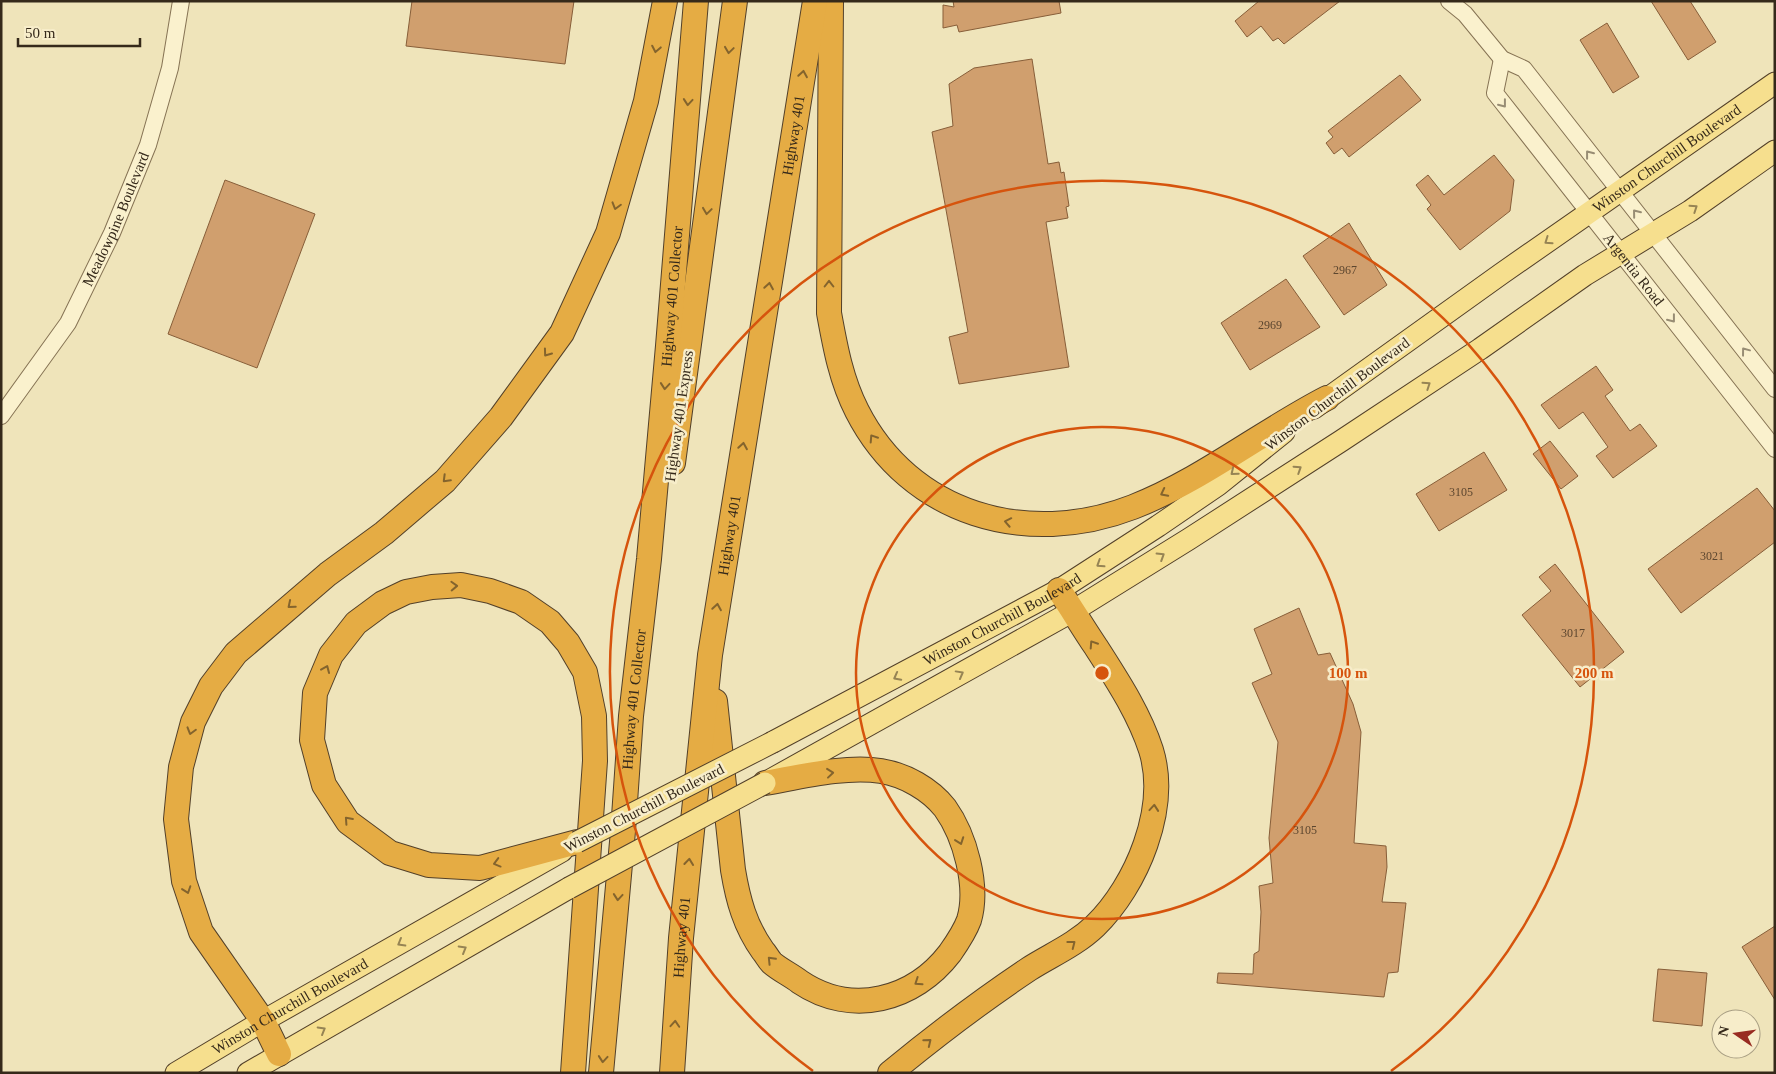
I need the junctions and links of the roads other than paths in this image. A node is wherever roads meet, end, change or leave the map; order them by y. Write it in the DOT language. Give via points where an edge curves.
graph roads {
  1 [pos="181,1"];
  2 [pos="665,1"];
  3 [pos="696,1"];
  4 [pos="735,1"];
  5 [pos="815,1"];
  6 [pos="831,1"];
  7 [pos="1449,1"];
  8 [pos="1502,59"];
  9 [pos="1775,82"];
  10 [pos="1775,151"];
  11 [pos="1620,192"];
  12 [pos="1588,214"];
  13 [pos="1653,234"];
  14 [pos="1620,254"];
  15 [pos="1775,389"];
  16 [pos="1327,398"];
  17 [pos="1,416"];
  18 [pos="1775,449"];
  19 [pos="1059,590"];
  20 [pos="1073,611"];
  21 [pos="710,655"];
  22 [pos="765,783"];
  23 [pos="623,831"];
  24 [pos="577,842"];
  25 [pos="262,1021"];
  26 [pos="279,1054"];
  27 [pos="176,1073"];
  28 [pos="248,1073"];
  29 [pos="573,1073"];
  30 [pos="601,1073"];
  31 [pos="672,1073"];
  32 [pos="890,1073"];
  1 -- 17 [label="street, Meadowpine Boulevard" via="170,68 148,145 112,233 68,323"];
  2 -- 25 [label="highway, one-way" via="646,101 608,233 562,333 502,417 445,481 384,533 328,574 236,654 211,686 194,722 181,767 176,819 184,881 201,932"];
  3 -- 23 [label="highway, Highway 401 Collector, one-way"];
  4 -- 23 [label="highway, Highway 401 Express, one-way"];
  21 -- 5 [label="highway, Highway 401, one-way"];
  16 -- 6 [label="highway, one-way" via="1161,496 1084,522 1031,525 1006,522 970,512 936,495 904,472 877,444 857,410 836,348 829,313"];
  7 -- 8 [label="street" via="1465,14"];
  11 -- 8 [label="street, one-way" via="1524,70"];
  8 -- 12 [label="street, Argentia Road, one-way" via="1495,94"];
  9 -- 11 [label="main road, Winston Churchill Boulevard"];
  13 -- 10 [label="main road, Winston Churchill Boulevard, one-way"];
  11 -- 12 [label="main road, Winston Churchill Boulevard"];
  13 -- 11 [label="street, one-way"];
  12 -- 14 [label="street, Argentia Road"];
  12 -- 16 [label="main road, Winston Churchill Boulevard, one-way"];
  13 -- 14 [label="main road, Winston Churchill Boulevard"];
  15 -- 13 [label="street, one-way"];
  14 -- 18 [label="street, Argentia Road, one-way"];
  20 -- 14 [label="main road, Winston Churchill Boulevard, one-way" via="1349,436"];
  16 -- 19 [label="main road, Winston Churchill Boulevard, one-way" via="1218,485"];
  19 -- 20 [label="highway"];
  19 -- 24 [label="main road, Winston Churchill Boulevard, one-way, bridge"];
  22 -- 20 [label="main road, Winston Churchill Boulevard, one-way"];
  32 -- 20 [label="highway, one-way" via="940,1032 1030,968 1065,950 1095,926 1121,894 1146,845 1156,781 1151,752 1139,720"];
  22 -- 21 [label="highway, one-way" via="867,769 882,771 925,788 944,808 956,828 972,878 969,920 957,944 940,965 893,996 856,1001 811,989 772,962 757,942 745,920 733,870"];
  31 -- 21 [label="highway, Highway 401, one-way" via="681,938"];
  26 -- 22 [label="main road, Winston Churchill Boulevard, one-way, bridge" via="569,888"];
  23 -- 30 [label="highway, one-way"];
  24 -- 25 [label="main road, Winston Churchill Boulevard, one-way"];
  24 -- 29 [label="highway, one-way" via="480,868 430,865 390,853 348,822 324,785 312,740 315,693 331,655 356,623 383,603 406,592 461,585 490,591 521,602 550,622 568,643 585,672 594,716 595,761"];
  25 -- 26 [label="highway"];
  25 -- 27 [label="main road, Winston Churchill Boulevard"];
  26 -- 28 [label="main road, Winston Churchill Boulevard"];
}
